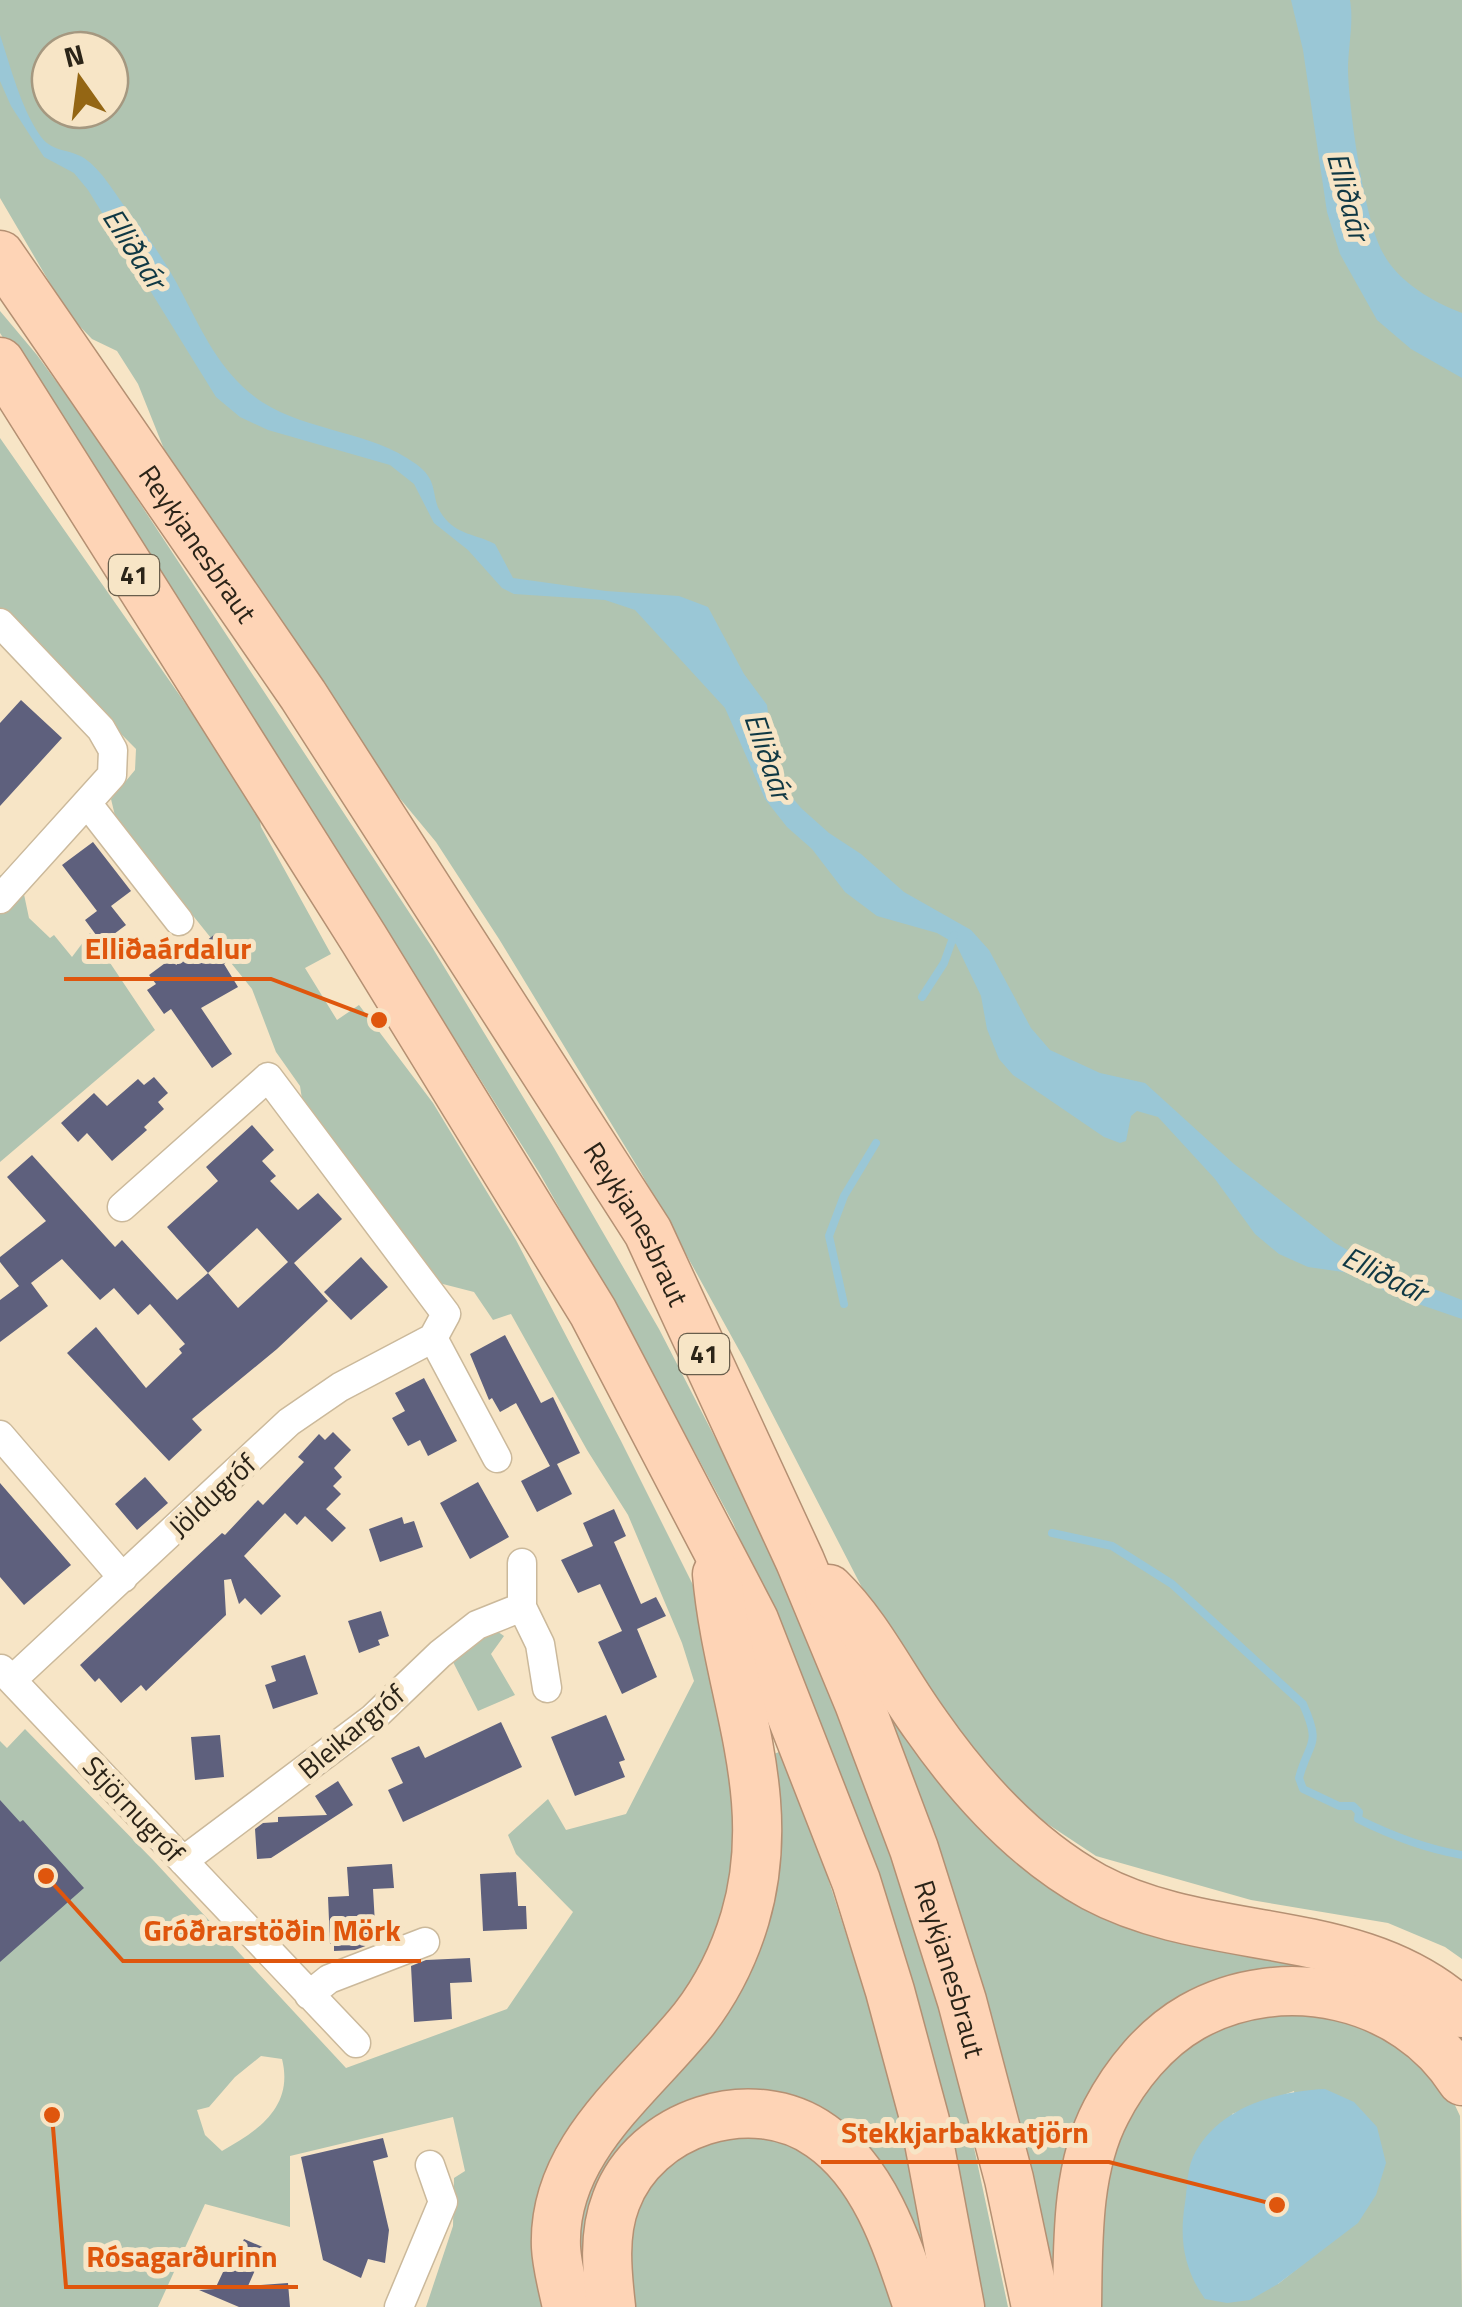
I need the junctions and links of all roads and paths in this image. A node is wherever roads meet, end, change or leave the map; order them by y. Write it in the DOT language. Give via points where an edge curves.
graph roads {
  1 [pos="0,255"];
  2 [pos="0,362"];
  3 [pos="0,623"];
  4 [pos="86,803"];
  5 [pos="0,899"];
  6 [pos="180,921"];
  7 [pos="122,1208"];
  8 [pos="433,1338"];
  9 [pos="0,1435"];
  10 [pos="498,1458"];
  11 [pos="714,1541"];
  12 [pos="800,1561"];
  13 [pos="522,1564"];
  14 [pos="124,1578"];
  15 [pos="522,1607"];
  16 [pos="6,1674"];
  17 [pos="547,1688"];
  18 [pos="183,1861"];
  19 [pos="424,1942"];
  20 [pos="309,1994"];
  21 [pos="1462,2013"];
  22 [pos="356,2043"];
  23 [pos="1462,2081"];
  24 [pos="430,2165"];
  25 [pos="398,2307"];
  26 [pos="567,2307"];
  27 [pos="611,2307"];
  28 [pos="918,2307"];
  29 [pos="960,2307"];
  30 [pos="1036,2307"];
  31 [pos="1078,2307"];
  1 -- 12 [label="highway, Reykjanesbraut / 41" via="304,695 648,1232"];
  2 -- 11 [label="highway, 41" via="593,1312"];
  3 -- 4 [label="street" via="101,728 113,750 112,775"];
  4 -- 5 [label="street"];
  4 -- 6 [label="street"];
  7 -- 8 [label="street" via="268,1077 446,1314"];
  8 -- 10 [label="street"];
  8 -- 14 [label="street, Jöldugróf" via="289,1422"];
  9 -- 14 [label="street"];
  11 -- 26 [label="highway" via="721,1624 754,1778 751,1890 717,1985 574,2165 556,2247"];
  11 -- 29 [label="highway, 41" via="754,1620 856,1881 925,2121"];
  12 -- 21 [label="highway" via="849,1608 960,1770 1046,1856 1136,1907 1384,1963 1431,1987"];
  12 -- 30 [label="highway, Reykjanesbraut / 41" via="859,1702 950,1963"];
  13 -- 15 [label="street"];
  14 -- 16 [label="street, Jöldugróf"];
  15 -- 17 [label="street" via="540,1644"];
  15 -- 18 [label="street, Bleikargróf" via="477,1625 372,1719"];
  16 -- 18 [label="street, Stjörnugróf"];
  18 -- 20 [label="street, Stjörnugróf"];
  19 -- 20 [label="street" via="329,1979"];
  20 -- 22 [label="street, Stjörnugróf"];
  23 -- 31 [label="highway" via="1419,2035 1339,1996 1268,1992 1192,2016 1142,2058 1104,2115 1087,2171"];
  24 -- 25 [label="street" via="443,2202"];
  27 -- 28 [label="highway" via="610,2222 630,2174 696,2122 743,2114 798,2122 838,2151 884,2216"];
}
